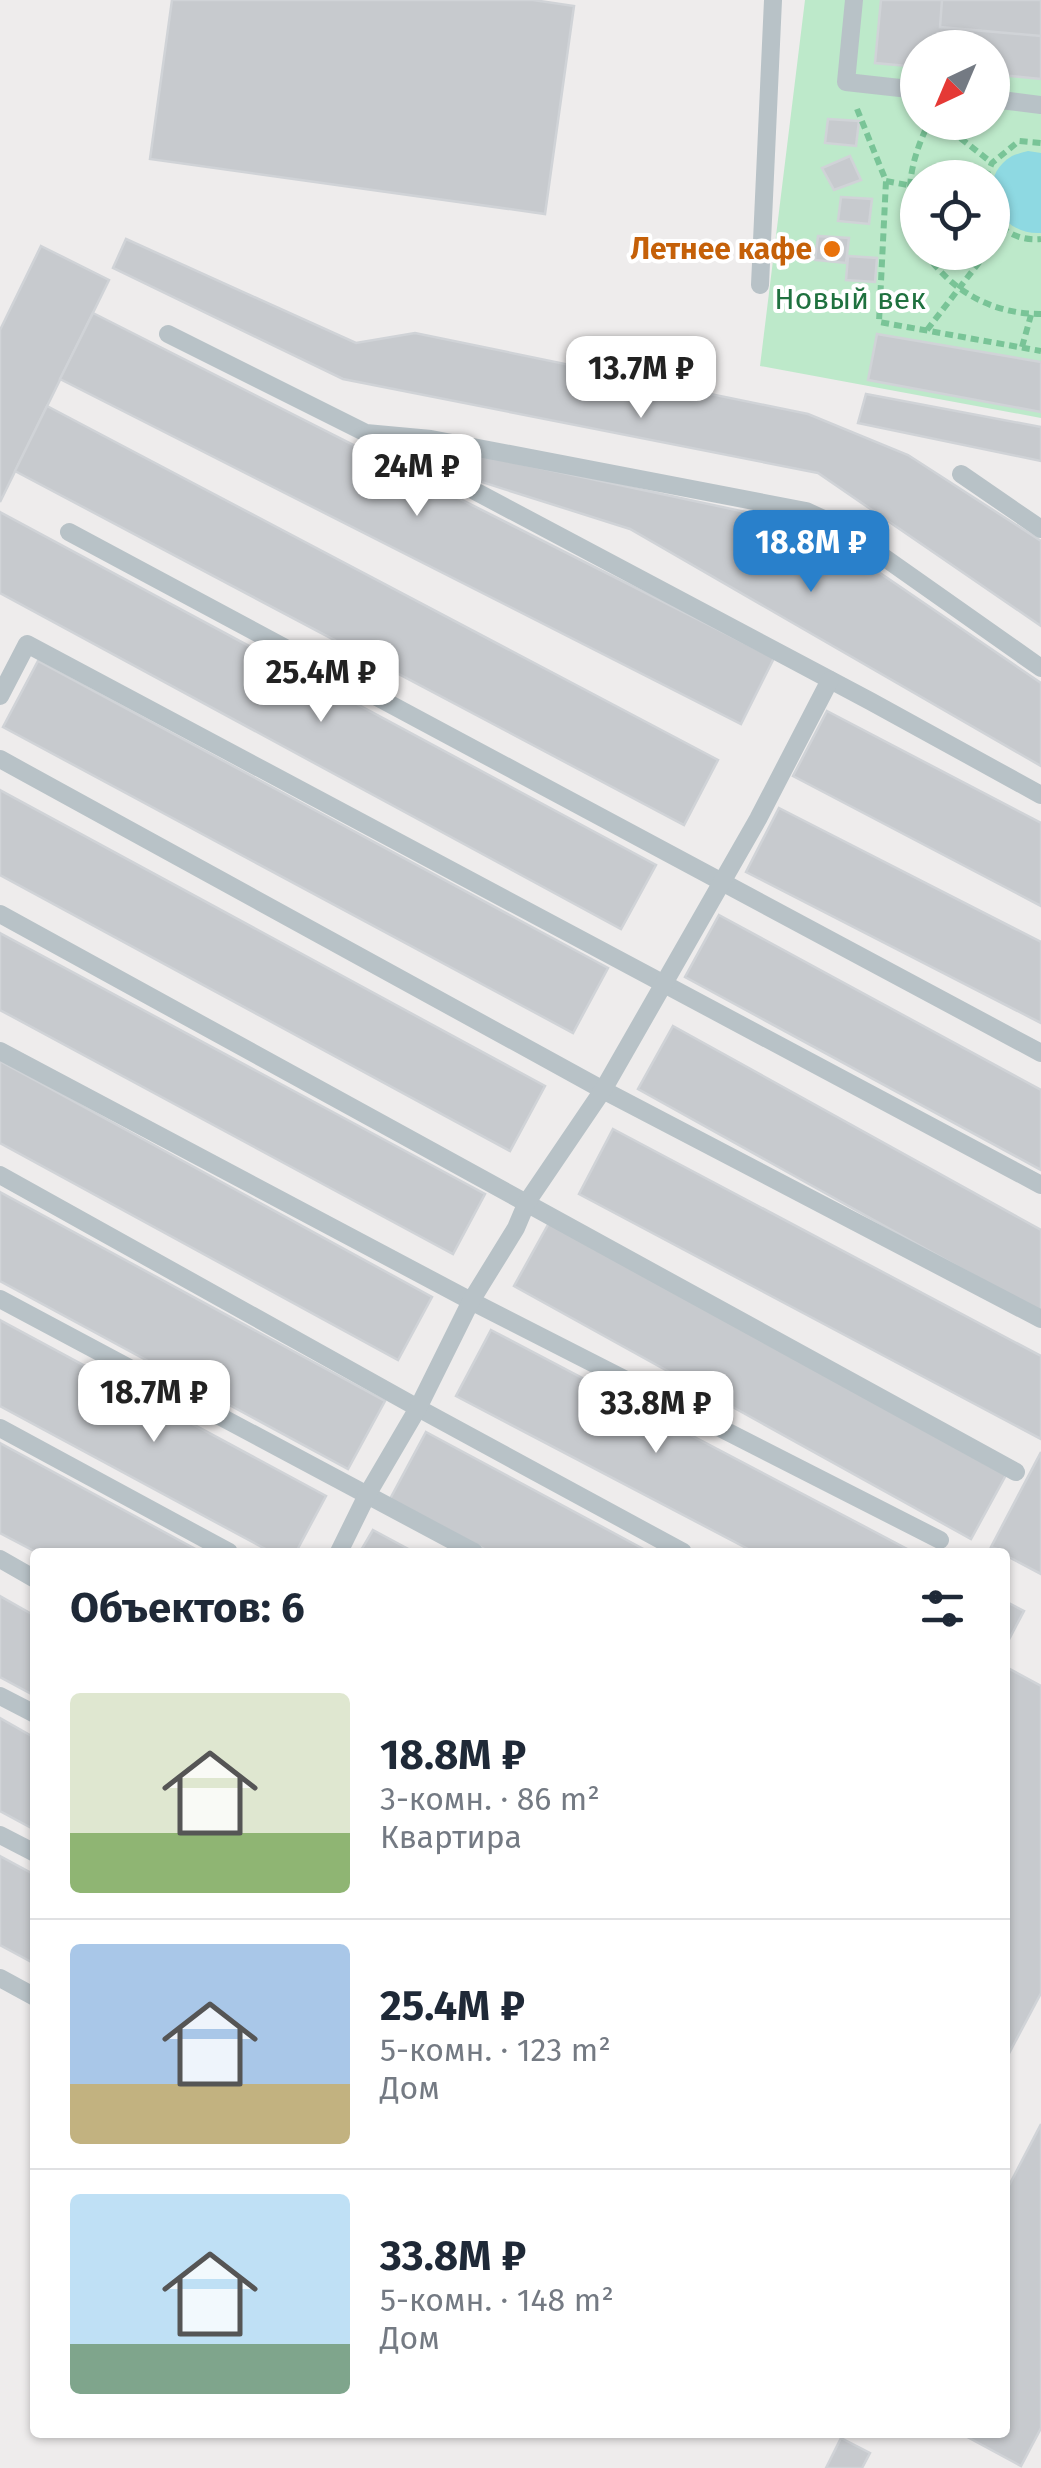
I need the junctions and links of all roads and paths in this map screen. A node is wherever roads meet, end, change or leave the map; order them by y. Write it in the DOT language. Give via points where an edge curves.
graph roads {
  1 [pos="773,0"];
  2 [pos="854,0"];
  3 [pos="846,82"];
  4 [pos="900,88"];
  5 [pos="1010,101"];
  6 [pos="1041,105"];
  7 [pos="963,140"];
  8 [pos="1041,143"];
  9 [pos="988,160"];
  10 [pos="996,160"];
  11 [pos="886,182"];
  12 [pos="900,184"];
  13 [pos="1010,234"];
  14 [pos="1041,239"];
  15 [pos="938,270"];
  16 [pos="972,270"];
  17 [pos="760,285"];
  18 [pos="958,288"];
  19 [pos="1031,314"];
  20 [pos="1041,314"];
  21 [pos="927,330"];
  22 [pos="168,334"];
  23 [pos="1022,348"];
  24 [pos="1041,351"];
  25 [pos="366,433"];
  26 [pos="960,474"];
  27 [pos="1041,529"];
  28 [pos="69,532"];
  29 [pos="1041,668"];
  30 [pos="830,680"];
  31 [pos="0,696"];
  32 [pos="0,759"];
  33 [pos="1041,795"];
  34 [pos="722,880"];
  35 [pos="0,914"];
  36 [pos="662,984"];
  37 [pos="0,1052"];
  38 [pos="1041,1052"];
  39 [pos="603,1090"];
  40 [pos="0,1176"];
  41 [pos="1041,1185"];
  42 [pos="527,1202"];
  43 [pos="0,1299"];
  44 [pos="471,1301"];
  45 [pos="1041,1319"];
  46 [pos="418,1408"];
  47 [pos="0,1428"];
  48 [pos="1016,1472"];
  49 [pos="367,1495"];
  50 [pos="940,1540"];
  51 [pos="222,1548"];
  52 [pos="341,1548"];
  53 [pos="466,1548"];
  54 [pos="675,1548"];
  55 [pos="0,1560"];
  56 [pos="30,1576"];
  57 [pos="0,1696"];
  58 [pos="30,1711"];
  59 [pos="0,1835"];
  60 [pos="30,1850"];
  61 [pos="0,1978"];
  62 [pos="30,1994"];
  1 -- 17 [label="lane"];
  2 -- 3 [label="lane"];
  3 -- 4 [label="lane"];
  3 -- 11 [label="path"];
  5 -- 6 [label="lane"];
  7 -- 9 [label="path"];
  8 -- 10 [label="path" via="1019,140"];
  11 -- 12 [label="path"];
  11 -- 21 [label="path" via="879,322"];
  13 -- 14 [label="path"];
  15 -- 18 [label="path"];
  16 -- 18 [label="path"];
  18 -- 19 [label="path" via="984,304"];
  18 -- 21 [label="path"];
  19 -- 20 [label="path"];
  19 -- 23 [label="path"];
  21 -- 23 [label="path"];
  22 -- 25 [label="lane"];
  23 -- 24 [label="path"];
  25 -- 29 [label="lane" via="430,438 806,511 841,528"];
  25 -- 30 [label="lane"];
  26 -- 27 [label="lane"];
  28 -- 34 [label="lane"];
  30 -- 33 [label="lane"];
  30 -- 34 [label="lane"];
  31 -- 36 [label="lane" via="27,644"];
  32 -- 39 [label="lane"];
  34 -- 36 [label="lane"];
  34 -- 38 [label="lane"];
  35 -- 42 [label="lane"];
  36 -- 39 [label="lane"];
  36 -- 41 [label="lane"];
  37 -- 44 [label="lane"];
  39 -- 42 [label="lane"];
  39 -- 45 [label="lane"];
  40 -- 46 [label="lane"];
  42 -- 44 [label="lane"];
  42 -- 48 [label="lane"];
  43 -- 49 [label="lane"];
  44 -- 46 [label="lane"];
  44 -- 50 [label="lane"];
  46 -- 49 [label="lane"];
  46 -- 54 [label="lane"];
  47 -- 51 [label="lane"];
  49 -- 52 [label="lane"];
  49 -- 53 [label="lane"];
  55 -- 56 [label="lane"];
  57 -- 58 [label="lane"];
  59 -- 60 [label="lane"];
  61 -- 62 [label="lane"];
}
